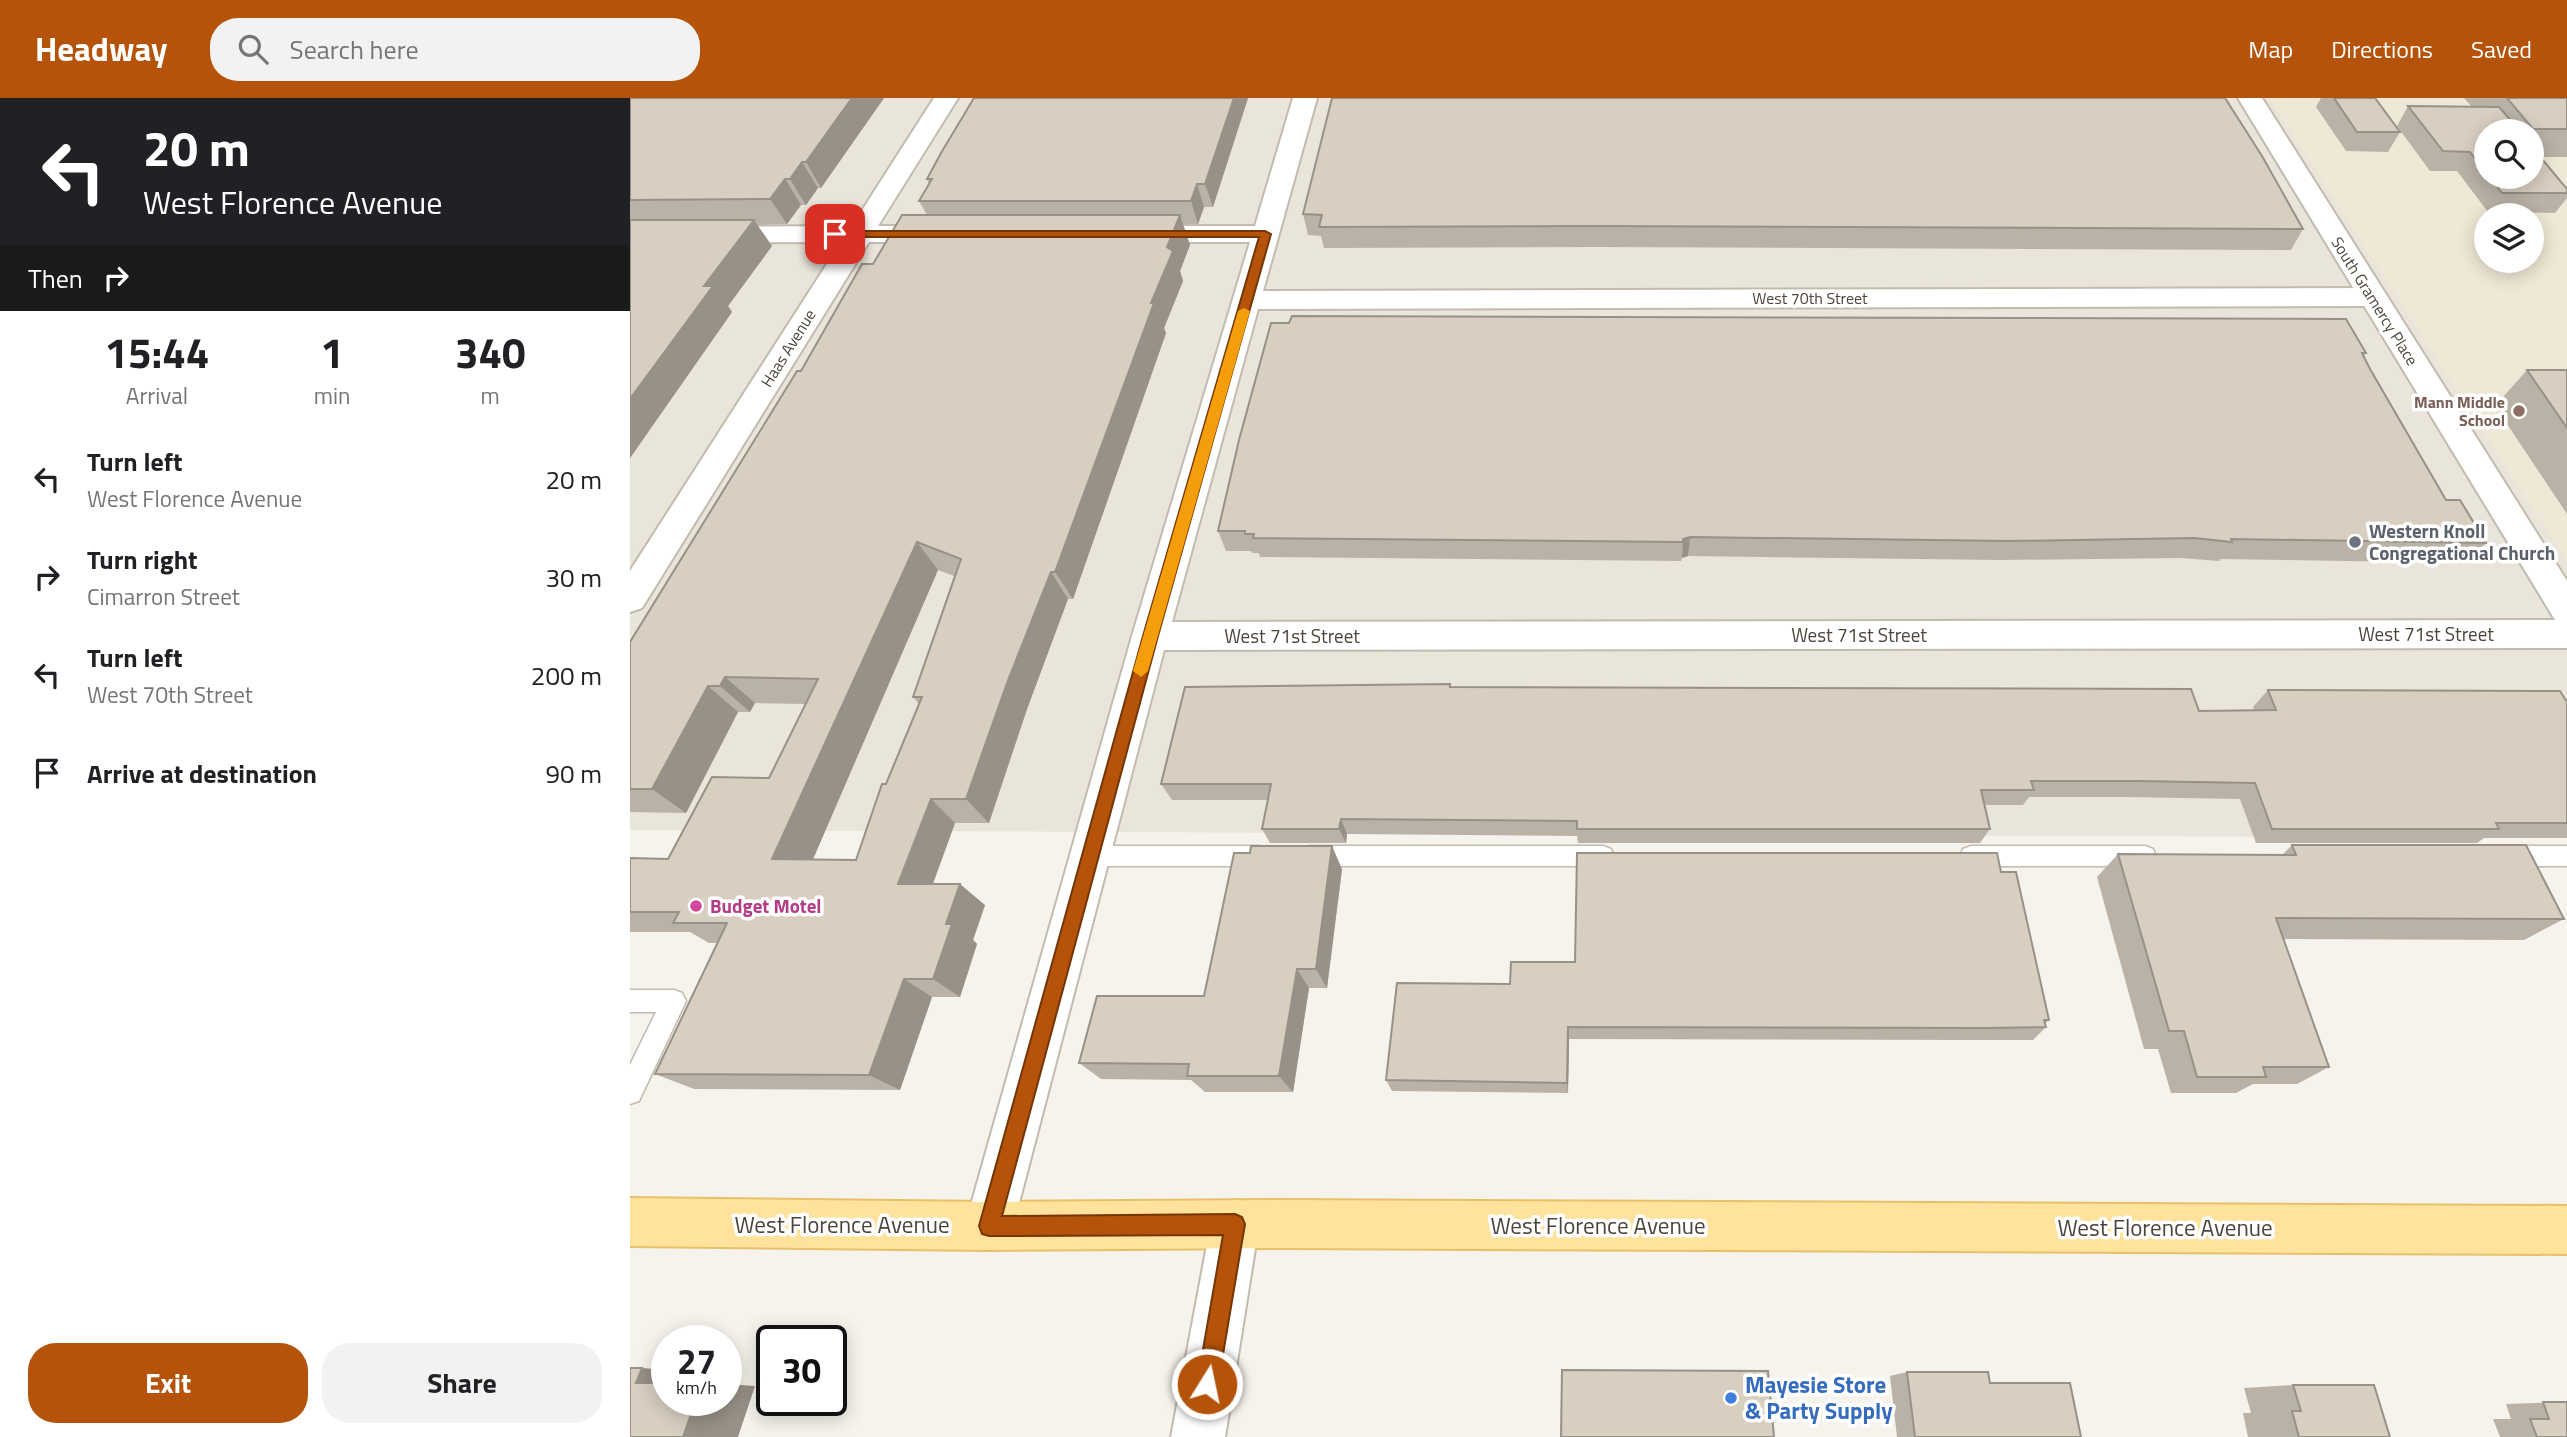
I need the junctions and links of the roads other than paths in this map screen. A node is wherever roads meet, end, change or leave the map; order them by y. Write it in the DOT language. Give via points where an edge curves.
graph roads {
  1 [pos="946,98"];
  2 [pos="1305,98"];
  3 [pos="2250,98"];
  4 [pos="630,234"];
  5 [pos="860,234"];
  6 [pos="972,234"];
  7 [pos="1112,234"];
  8 [pos="1265,234"];
  9 [pos="2373,297"];
  10 [pos="1247,300"];
  11 [pos="630,599"];
  12 [pos="2567,610"];
  13 [pos="2567,634"];
  14 [pos="1150,636"];
  15 [pos="1090,856"];
  16 [pos="1619,856"];
  17 [pos="1954,856"];
  18 [pos="2163,856"];
  19 [pos="2483,856"];
  20 [pos="2567,856"];
  21 [pos="630,1001"];
  22 [pos="630,1092"];
  23 [pos="630,1222"];
  24 [pos="1235,1224"];
  25 [pos="989,1226"];
  26 [pos="2567,1230"];
  27 [pos="1198,1437"];
  1 -- 5 [label="street, Haas Avenue"];
  2 -- 8 [label="street"];
  3 -- 9 [label="street, South Gramercy Place"];
  4 -- 5 [label="street"];
  5 -- 6 [label="street"];
  5 -- 11 [label="street, Haas Avenue"];
  7 -- 8 [label="street"];
  8 -- 10 [label="street"];
  9 -- 10 [label="street, West 70th Street"];
  9 -- 12 [label="street, South Gramercy Place"];
  10 -- 14 [label="street"];
  13 -- 14 [label="street, West 71st Street"];
  14 -- 15 [label="street"];
  15 -- 16 [label="lane"];
  15 -- 25 [label="street"];
  17 -- 18 [label="lane"];
  19 -- 20 [label="lane"];
  21 -- 22 [label="lane" via="674,1002"];
  23 -- 25 [label="main road, West Florence Avenue"];
  24 -- 25 [label="main road, West Florence Avenue"];
  24 -- 26 [label="main road, West Florence Avenue"];
  24 -- 27 [label="street"];
}
